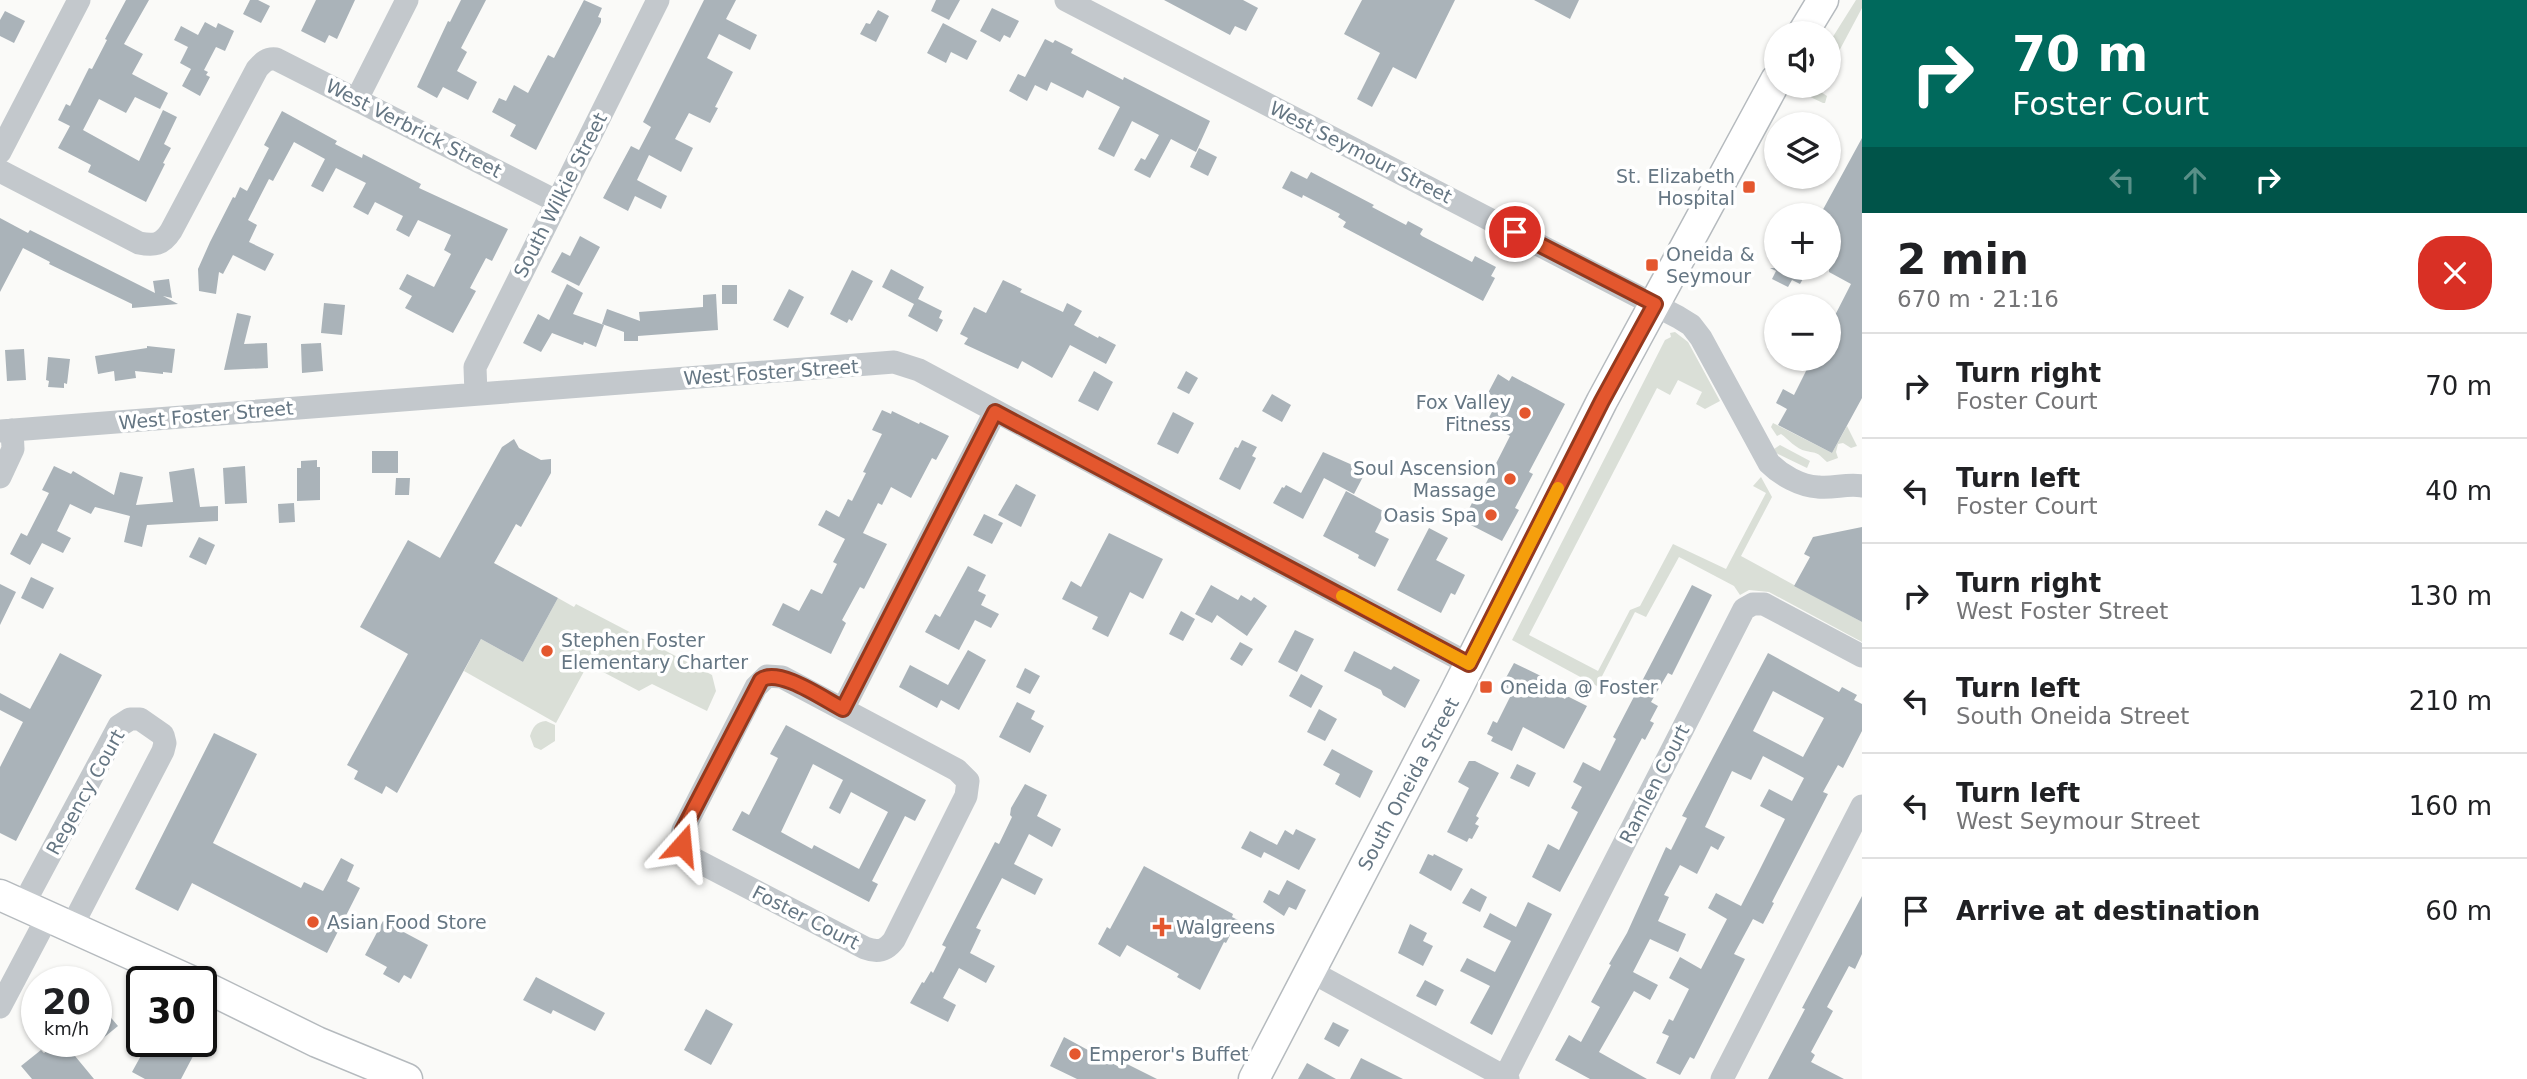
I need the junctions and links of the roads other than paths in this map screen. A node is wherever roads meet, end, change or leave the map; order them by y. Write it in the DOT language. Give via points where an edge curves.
graph roads {
  1 [pos="79,0"];
  2 [pos="407,0"];
  3 [pos="658,0"];
  4 [pos="1066,0"];
  5 [pos="1823,0"];
  6 [pos="1810,21"];
  7 [pos="1766,98"];
  8 [pos="357,99"];
  9 [pos="0,152"];
  10 [pos="0,171"];
  11 [pos="556,201"];
  12 [pos="1655,304"];
  13 [pos="476,394"];
  14 [pos="995,412"];
  15 [pos="6,431"];
  16 [pos="5,468"];
  17 [pos="1862,486"];
  18 [pos="1862,656"];
  19 [pos="1469,664"];
  20 [pos="843,709"];
  21 [pos="1862,806"];
  22 [pos="36,910"];
  23 [pos="159,966"];
  24 [pos="1310,971"];
  25 [pos="217,993"];
  26 [pos="0,1007"];
  27 [pos="1507,1078"];
  28 [pos="407,1079"];
  29 [pos="1254,1079"];
  30 [pos="1722,1079"];
  1 -- 9 [label="street"];
  2 -- 8 [label="street"];
  3 -- 11 [label="street, South Wilkie Street"];
  4 -- 12 [label="street, West Seymour Street"];
  5 -- 6 [label="main road"];
  7 -- 12 [label="main road, South Oneida Street"];
  8 -- 10 [label="street, West Verbrick Street" via="270,58 257,69 171,231 159,244 150,246"];
  8 -- 11 [label="street, West Verbrick Street"];
  11 -- 13 [label="street, South Wilkie Street" via="475,367"];
  12 -- 17 [label="street, West Seymour Street" via="1691,326 1701,338 1769,463 1779,473 1817,488"];
  12 -- 19 [label="main road, South Oneida Street"];
  13 -- 14 [label="street, West Foster Street" via="894,362 919,370"];
  13 -- 15 [label="street, West Foster Street"];
  14 -- 19 [label="street, West Foster Street"];
  14 -- 20 [label="street"];
  15 -- 16 [label="street" via="13,449"];
  18 -- 27 [label="street, Ramlen Court" via="1764,604 1744,610"];
  19 -- 24 [label="main road, South Oneida Street"];
  20 -- 20 [label="street, Foster Court" via="968,780 966,796 894,940 881,951 865,948 690,857 682,845 683,830 761,680 782,677"];
  21 -- 30 [label="street"];
  22 -- 22 [label="street, Regency Court" via="163,751 163,735 140,719 120,726"];
  22 -- 23 [label="main road"];
  22 -- 26 [label="street"];
  24 -- 27 [label="street, Ramlen Court"];
  24 -- 29 [label="main road, South Oneida Street"];
  25 -- 28 [label="main road"];
}
